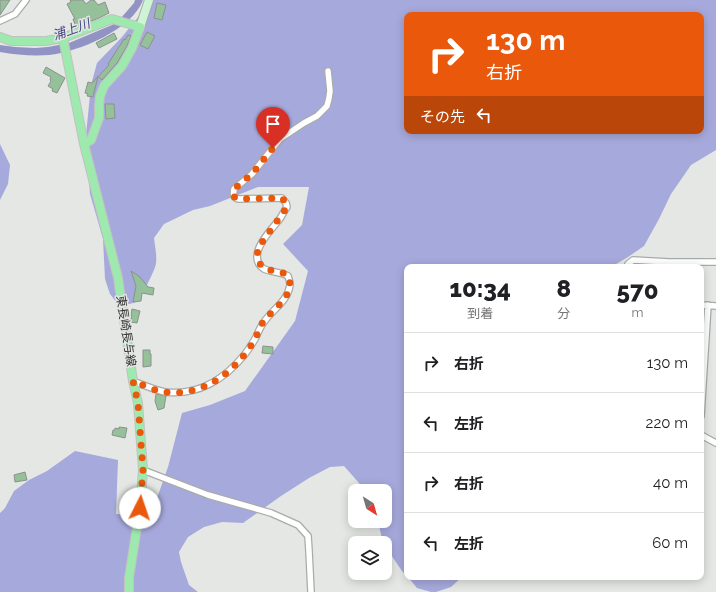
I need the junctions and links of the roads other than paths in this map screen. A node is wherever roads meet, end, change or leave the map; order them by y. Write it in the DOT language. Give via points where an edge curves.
graph roads {
  1 [pos="26,0"];
  2 [pos="149,0"];
  3 [pos="0,21"];
  4 [pos="140,27"];
  5 [pos="0,37"];
  6 [pos="63,38"];
  7 [pos="328,72"];
  8 [pos="84,144"];
  9 [pos="716,262"];
  10 [pos="628,264"];
  11 [pos="662,264"];
  12 [pos="685,264"];
  13 [pos="704,305"];
  14 [pos="708,305"];
  15 [pos="716,306"];
  16 [pos="704,368"];
  17 [pos="133,381"];
  18 [pos="704,437"];
  19 [pos="716,443"];
  20 [pos="143,470"];
  21 [pos="129,592"];
  22 [pos="310,592"];
  1 -- 3 [label="street" via="15,14"];
  2 -- 4 [label="street"];
  4 -- 6 [label="main road" via="112,19"];
  4 -- 8 [label="main road" via="122,66 104,86 100,96 99,118 91,140"];
  5 -- 6 [label="main road" via="11,41 46,41"];
  6 -- 8 [label="main road, 東長崎長与線"];
  7 -- 17 [label="street" via="329,98 318,116 280,139 252,174 234,189 233,195 239,199 282,198 286,203 287,207 258,248 257,258 265,269 288,276 290,284 287,295 263,323 245,354 230,370 208,386 180,393 164,392"];
  8 -- 17 [label="main road, 東長崎長与線" via="118,278"];
  9 -- 12 [label="street"];
  10 -- 11 [label="street" via="633,260"];
  13 -- 14 [label="street"];
  14 -- 15 [label="street"];
  14 -- 16 [label="street"];
  17 -- 20 [label="main road, 東長崎長与線" via="138,403"];
  18 -- 19 [label="street"];
  20 -- 21 [label="main road, 東長崎長与線"];
  20 -- 22 [label="street" via="208,495 271,513 298,525 308,536"];
}
